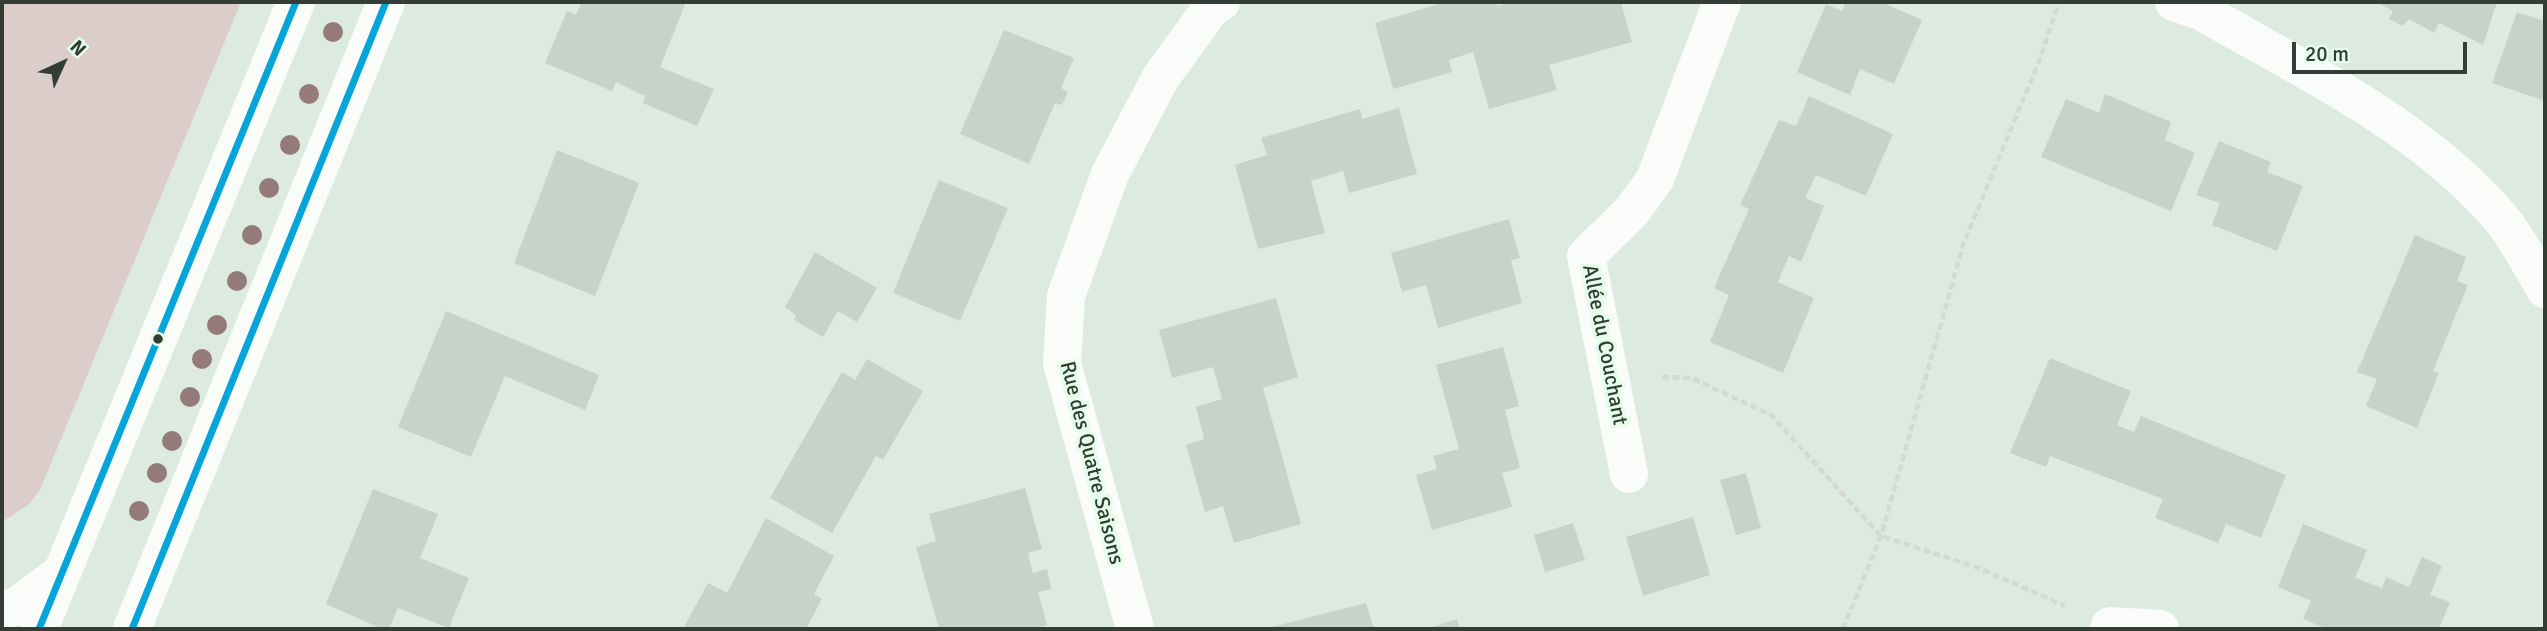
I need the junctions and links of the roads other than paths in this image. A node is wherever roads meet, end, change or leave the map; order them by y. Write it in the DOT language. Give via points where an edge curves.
graph roads {
  1 [pos="296,2"];
  2 [pos="386,2"];
  3 [pos="1221,2"];
  4 [pos="1722,2"];
  5 [pos="2174,2"];
  6 [pos="2545,289"];
  7 [pos="1629,474"];
  8 [pos="60,574"];
  9 [pos="2,611"];
  10 [pos="2110,628"];
  11 [pos="39,629"];
  12 [pos="132,629"];
  13 [pos="1135,629"];
  14 [pos="2160,629"];
  1 -- 8 [label="street"];
  2 -- 12 [label="street"];
  3 -- 13 [label="street, Rue des Quatre Saisons" via="1212,7 1154,89 1110,174 1066,296 1062,363"];
  4 -- 7 [label="street, Allée du Couchant" via="1655,179 1632,211 1586,256"];
  5 -- 6 [label="street" via="2203,12 2404,130 2460,176 2504,222"];
  8 -- 9 [label="street" via="17,606"];
  8 -- 11 [label="street"];
  10 -- 14 [label="street"];
}
